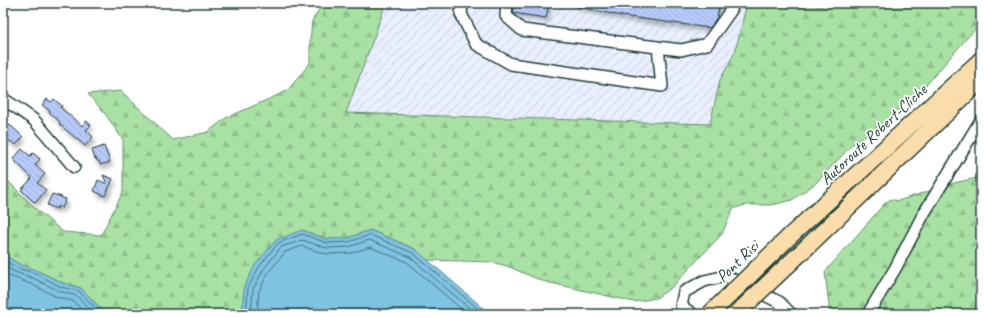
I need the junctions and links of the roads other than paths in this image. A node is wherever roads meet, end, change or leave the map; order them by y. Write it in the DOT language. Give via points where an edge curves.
graph roads {
  1 [pos="462,3"];
  2 [pos="507,3"];
  3 [pos="733,3"];
  4 [pos="658,47"];
  5 [pos="981,60"];
  6 [pos="981,80"];
  7 [pos="3,99"];
  8 [pos="981,120"];
  9 [pos="74,167"];
  10 [pos="790,236"];
  11 [pos="692,314"];
  12 [pos="710,314"];
  13 [pos="736,314"];
  14 [pos="792,314"];
  15 [pos="868,314"];
  1 -- 4 [label="street" via="460,14 476,44 511,64 662,86"];
  2 -- 4 [label="street" via="506,16 522,30"];
  3 -- 4 [label="street" via="731,10 707,44 681,50"];
  5 -- 10 [label="highway, Autoroute Robert-Cliche"];
  6 -- 13 [label="highway, Autoroute Robert-Cliche, bridge"];
  7 -- 9 [label="street" via="34,120"];
  8 -- 15 [label="street" via="923,215"];
  10 -- 12 [label="highway, Pont Risi, bridge"];
  11 -- 14 [label="street" via="681,306 684,292 704,281 726,276 779,302"];
}
